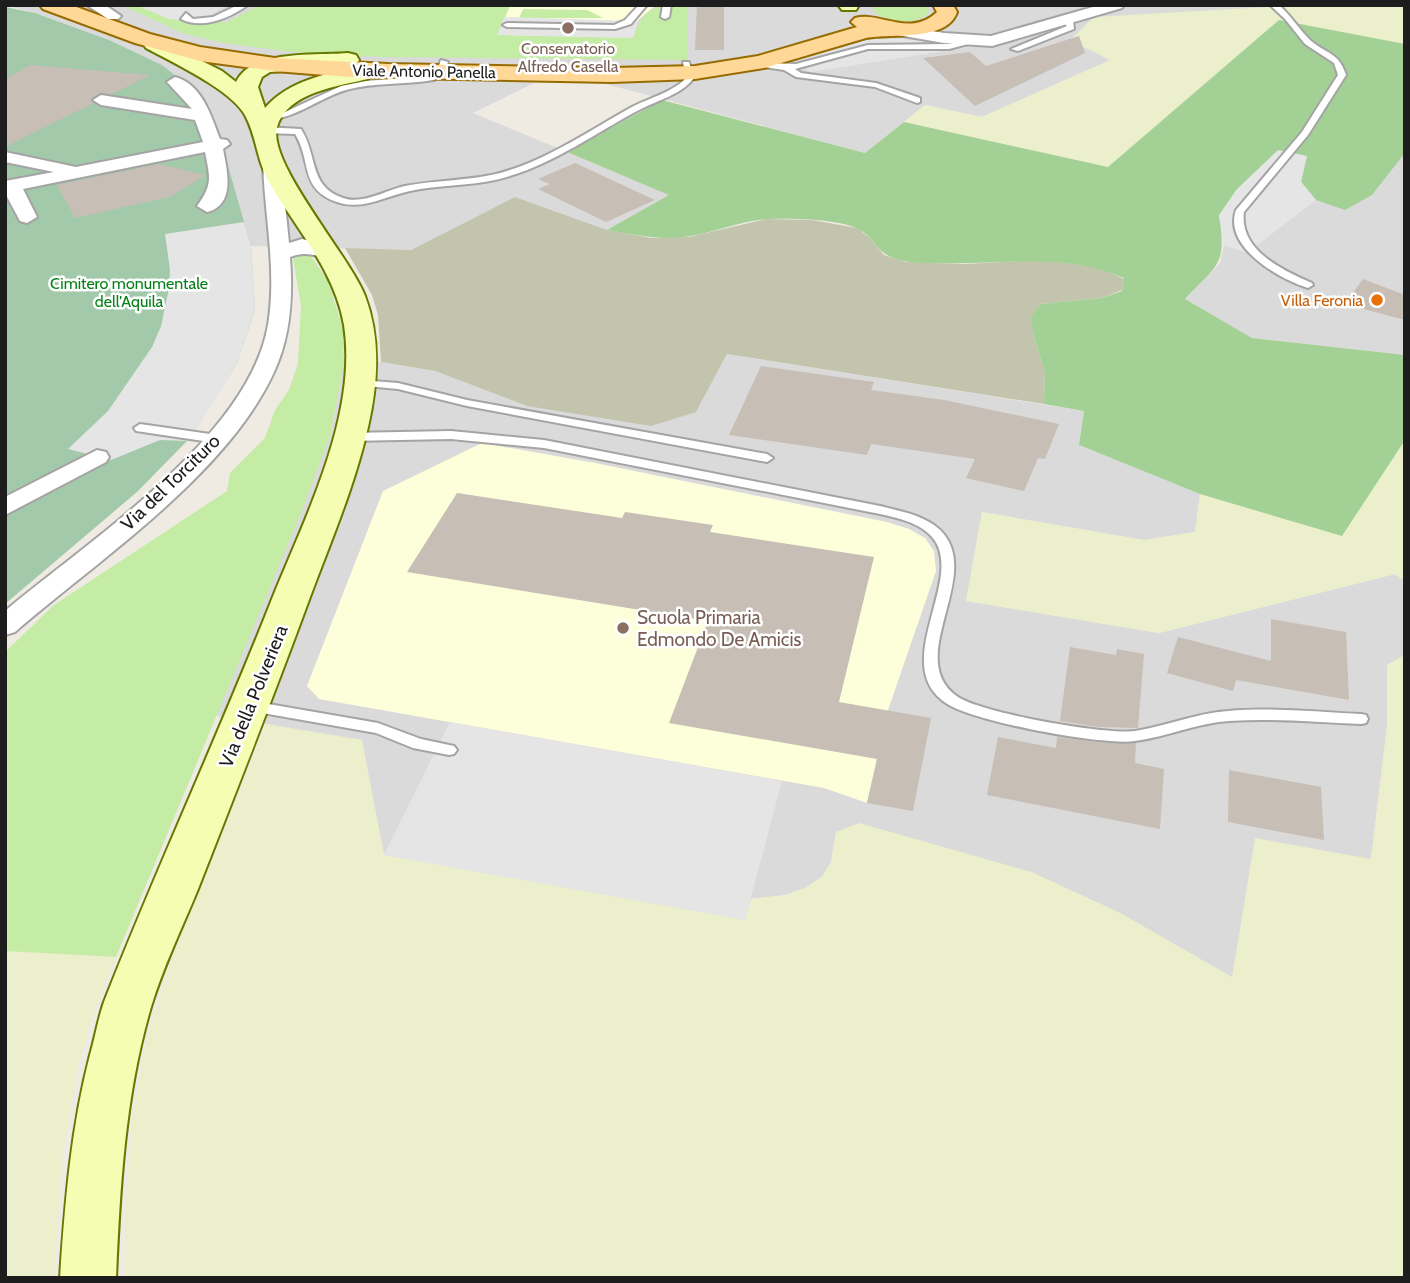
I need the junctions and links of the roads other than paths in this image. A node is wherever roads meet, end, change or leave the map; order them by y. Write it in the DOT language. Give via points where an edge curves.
graph roads {
  1 [pos="50,5"];
  2 [pos="82,5"];
  3 [pos="94,5"];
  4 [pos="244,5"];
  5 [pos="643,5"];
  6 [pos="667,5"];
  7 [pos="1117,5"];
  8 [pos="1274,5"];
  9 [pos="849,7"];
  10 [pos="950,11"];
  11 [pos="186,15"];
  12 [pos="113,16"];
  13 [pos="666,17"];
  14 [pos="1063,19"];
  15 [pos="507,25"];
  16 [pos="889,28"];
  17 [pos="969,41"];
  18 [pos="154,43"];
  19 [pos="1015,49"];
  20 [pos="239,50"];
  21 [pos="348,60"];
  22 [pos="756,61"];
  23 [pos="273,65"];
  24 [pos="442,67"];
  25 [pos="688,68"];
  26 [pos="787,68"];
  27 [pos="399,71"];
  28 [pos="174,82"];
  29 [pos="101,100"];
  30 [pos="917,100"];
  31 [pos="203,116"];
  32 [pos="261,117"];
  33 [pos="217,144"];
  34 [pos="6,157"];
  35 [pos="272,165"];
  36 [pos="75,173"];
  37 [pos="8,187"];
  38 [pos="207,206"];
  39 [pos="27,218"];
  40 [pos="316,235"];
  41 [pos="279,249"];
  42 [pos="1308,285"];
  43 [pos="360,383"];
  44 [pos="140,428"];
  45 [pos="349,437"];
  46 [pos="217,439"];
  47 [pos="97,457"];
  48 [pos="767,457"];
  49 [pos="5,507"];
  50 [pos="5,626"];
  51 [pos="250,706"];
  52 [pos="1361,719"];
  53 [pos="449,750"];
  54 [pos="88,1278"];
  1 -- 18 [label="main road, Viale Antonio Panella"];
  2 -- 12 [label="main road, Viale Antonio Panella"];
  3 -- 12 [label="street"];
  4 -- 11 [label="lane" via="209,21 189,21"];
  5 -- 15 [label="lane" via="628,22 615,27"];
  6 -- 13 [label="lane"];
  7 -- 14 [label="street"];
  8 -- 42 [label="lane" via="1308,42 1338,62 1342,75 1237,221 1244,239 1262,259"];
  9 -- 16 [label="main road" via="859,21"];
  9 -- 22 [label="main road, Viale Antonio Panella" via="839,22 811,41"];
  10 -- 16 [label="main road, Viale Antonio Panella" via="928,26"];
  10 -- 17 [label="street" via="949,30"];
  12 -- 20 [label="main road, Viale Antonio Panella" via="173,36"];
  14 -- 17 [label="street" via="997,40"];
  14 -- 19 [label="lane" via="1071,27"];
  16 -- 17 [label="street"];
  16 -- 22 [label="main road, Viale Antonio Panella"];
  17 -- 26 [label="lane" via="868,47"];
  18 -- 23 [label="main road, Viale Antonio Panella"];
  18 -- 32 [label="main road" via="214,76"];
  20 -- 21 [label="main road, Viale Antonio Panella"];
  20 -- 23 [label="main road"];
  21 -- 23 [label="main road"];
  21 -- 24 [label="main road, Viale Antonio Panella"];
  22 -- 25 [label="main road, Viale Antonio Panella"];
  22 -- 26 [label="lane"];
  23 -- 27 [label="main road, Viale Antonio Panella"];
  23 -- 32 [label="main road" via="284,75"];
  23 -- 32 [label="main road, Via della Polveriera" via="259,69 246,90"];
  24 -- 25 [label="main road, Viale Antonio Panella" via="618,75"];
  24 -- 27 [label="main road, Viale Antonio Panella"];
  24 -- 32 [label="lane" via="435,77 345,88 290,114"];
  25 -- 32 [label="lane" via="690,79 681,87 523,169 480,180 403,189 365,202 339,200 314,183 299,131"];
  26 -- 30 [label="lane" via="799,75 876,85"];
  27 -- 32 [label="main road" via="355,74 326,82"];
  28 -- 31 [label="street" via="195,99"];
  29 -- 31 [label="street"];
  31 -- 33 [label="street"];
  32 -- 35 [label="main road, Via della Polveriera"];
  33 -- 36 [label="street"];
  33 -- 38 [label="street" via="220,181"];
  34 -- 36 [label="street"];
  35 -- 40 [label="main road, Via della Polveriera"];
  35 -- 41 [label="street, Via del Torcituro"];
  36 -- 37 [label="street"];
  37 -- 39 [label="street"];
  40 -- 41 [label="street" via="302,245"];
  40 -- 41 [label="street" via="300,232"];
  40 -- 43 [label="main road, Via della Polveriera" via="357,311"];
  41 -- 46 [label="street, Via del Torcituro" via="282,300 274,345 253,389"];
  43 -- 45 [label="main road, Via della Polveriera"];
  43 -- 48 [label="lane" via="398,386 467,403"];
  44 -- 46 [label="lane"];
  45 -- 51 [label="main road, Via della Polveriera"];
  45 -- 52 [label="lane" via="463,435 544,444 880,510 921,523 940,538 947,555 930,655 932,671 939,688 951,699 985,712 1123,737 1239,715"];
  46 -- 50 [label="street, Via del Torcituro" via="162,495"];
  47 -- 49 [label="street"];
  51 -- 53 [label="lane" via="378,728"];
  51 -- 54 [label="main road, Via della Polveriera" via="127,1006 96,1163"];
}
